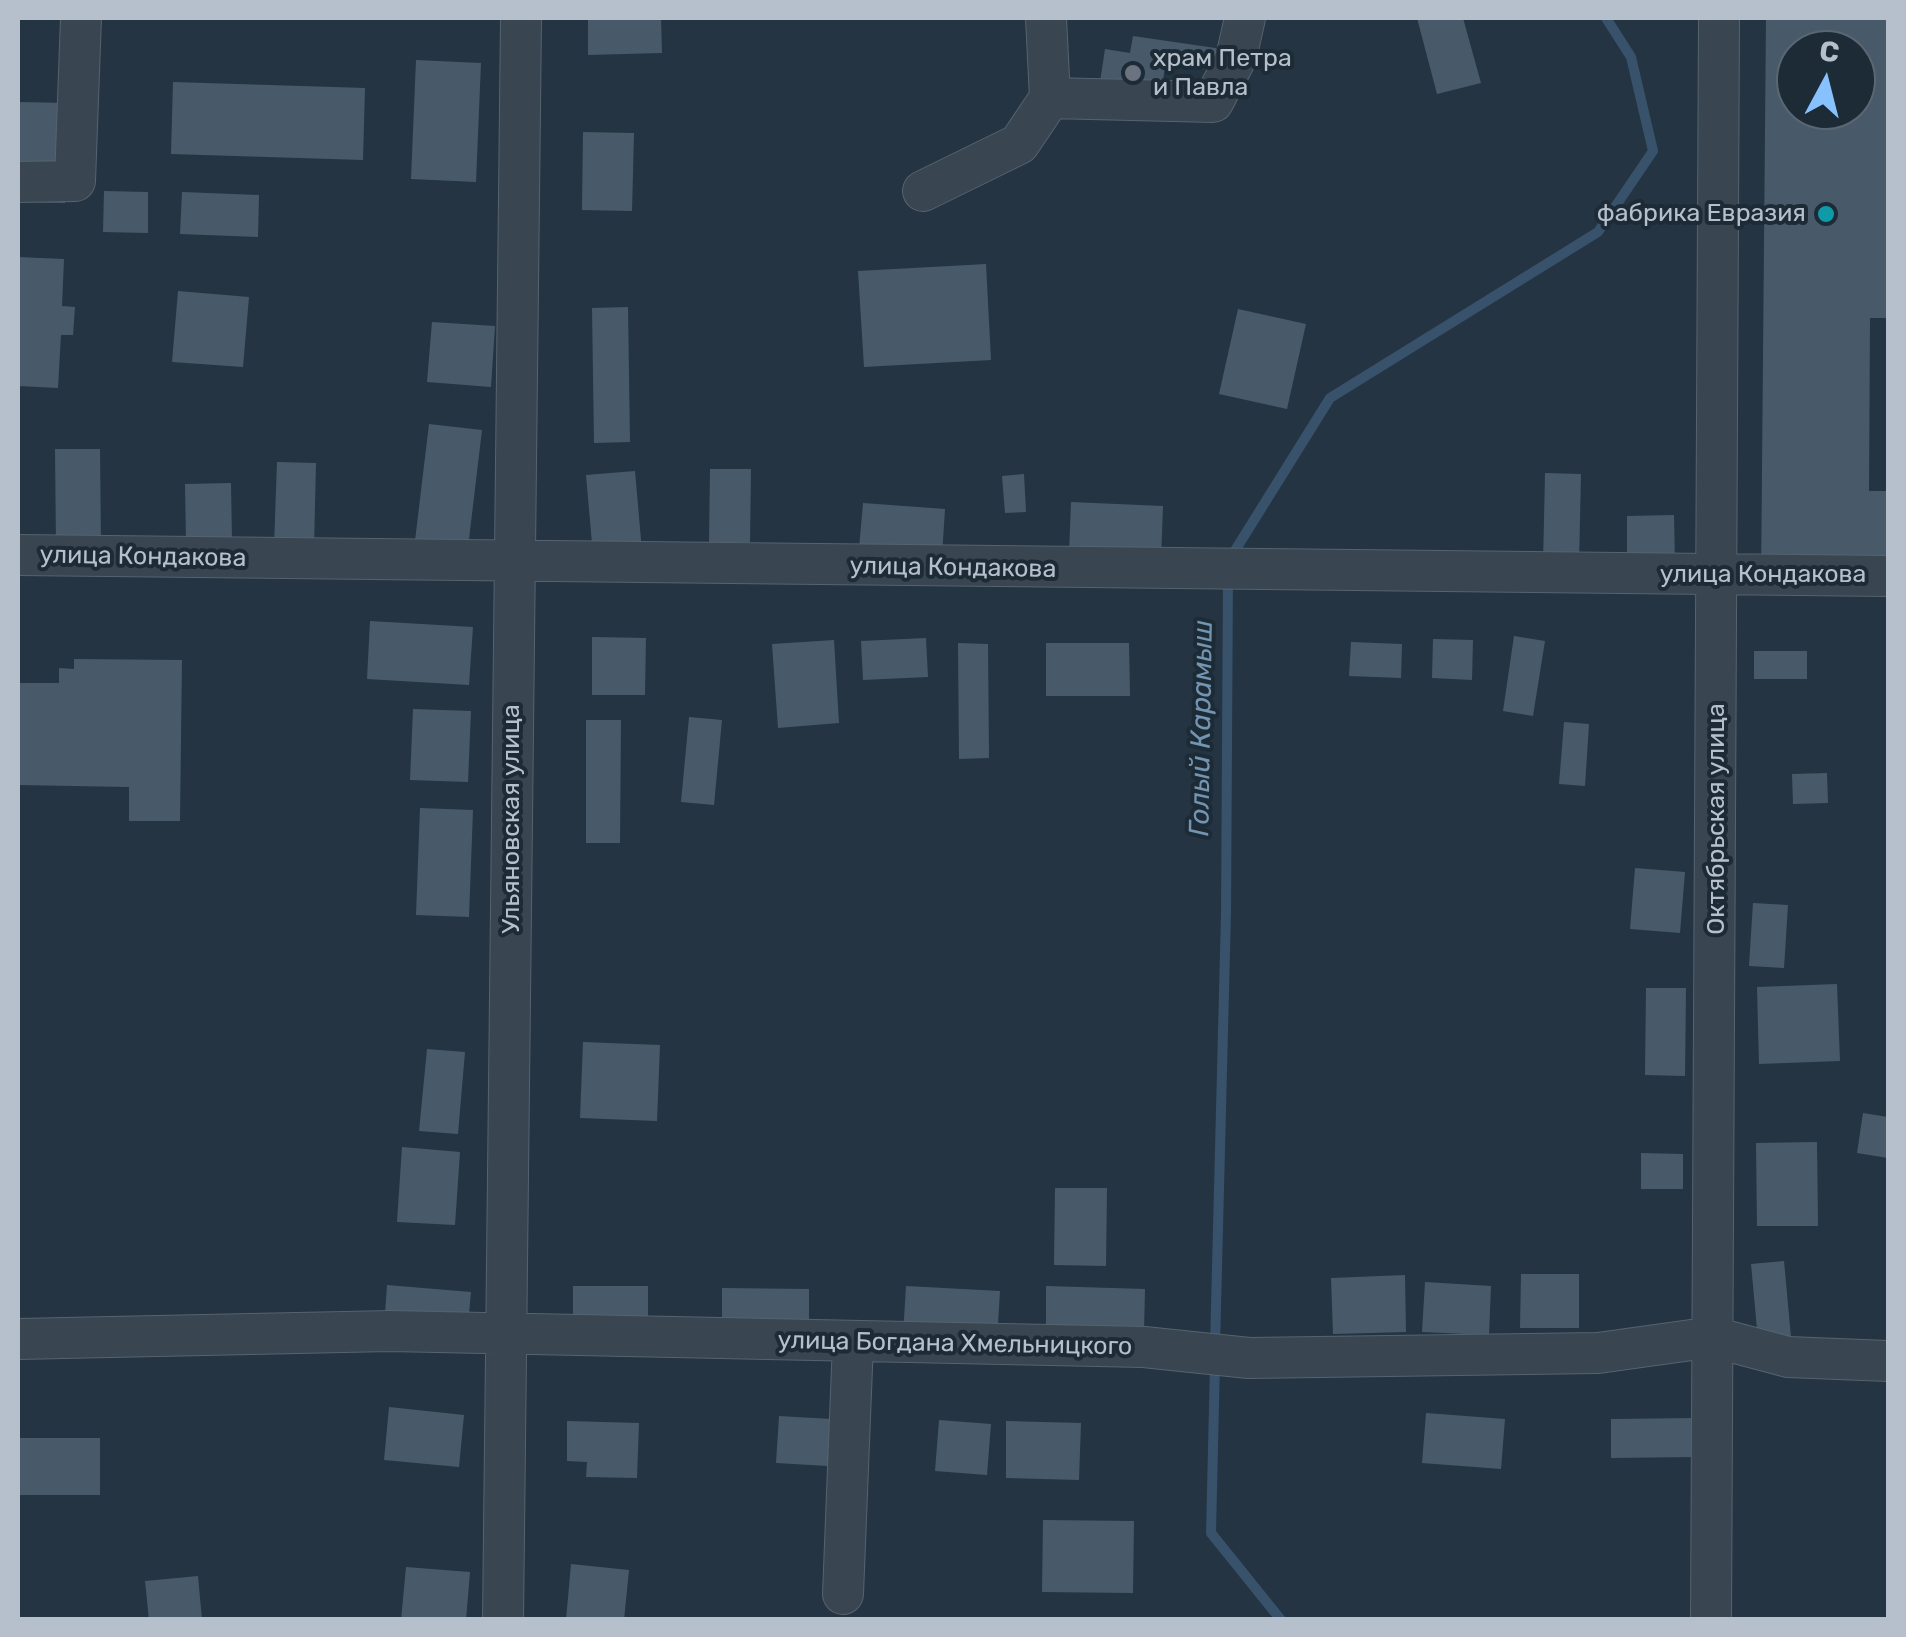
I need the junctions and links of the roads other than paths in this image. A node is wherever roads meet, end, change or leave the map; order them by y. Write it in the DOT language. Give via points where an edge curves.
graph roads {
  1 [pos="81,18"];
  2 [pos="521,18"];
  3 [pos="1046,18"];
  4 [pos="1245,18"];
  5 [pos="1720,18"];
  6 [pos="1050,98"];
  7 [pos="18,182"];
  8 [pos="923,190"];
  9 [pos="18,555"];
  10 [pos="514,562"];
  11 [pos="1719,576"];
  12 [pos="1888,576"];
  13 [pos="510,1335"];
  14 [pos="1713,1337"];
  15 [pos="18,1340"];
  16 [pos="853,1342"];
  17 [pos="1888,1361"];
  18 [pos="843,1594"];
  19 [pos="504,1620"];
  20 [pos="1711,1620"];
  1 -- 7 [label="street" via="75,180"];
  2 -- 10 [label="street, Ульяновская улица"];
  3 -- 6 [label="street"];
  4 -- 6 [label="street" via="1236,58 1213,102"];
  5 -- 11 [label="street, Октябрьская улица"];
  6 -- 8 [label="street" via="1019,144"];
  9 -- 10 [label="street, улица Кондакова"];
  10 -- 11 [label="street, улица Кондакова"];
  10 -- 13 [label="street, Ульяновская улица"];
  11 -- 12 [label="street, улица Кондакова"];
  11 -- 14 [label="street, Октябрьская улица"];
  13 -- 15 [label="street, улица Богдана Хмельницкого" via="390,1331"];
  13 -- 16 [label="street, улица Богдана Хмельницкого"];
  13 -- 19 [label="street, Ульяновская улица"];
  14 -- 16 [label="street, улица Богдана Хмельницкого" via="1598,1354 1249,1358 1144,1347"];
  14 -- 17 [label="street, улица Богдана Хмельницкого" via="1788,1357"];
  14 -- 20 [label="street, Октябрьская улица"];
  16 -- 18 [label="street"];
}
